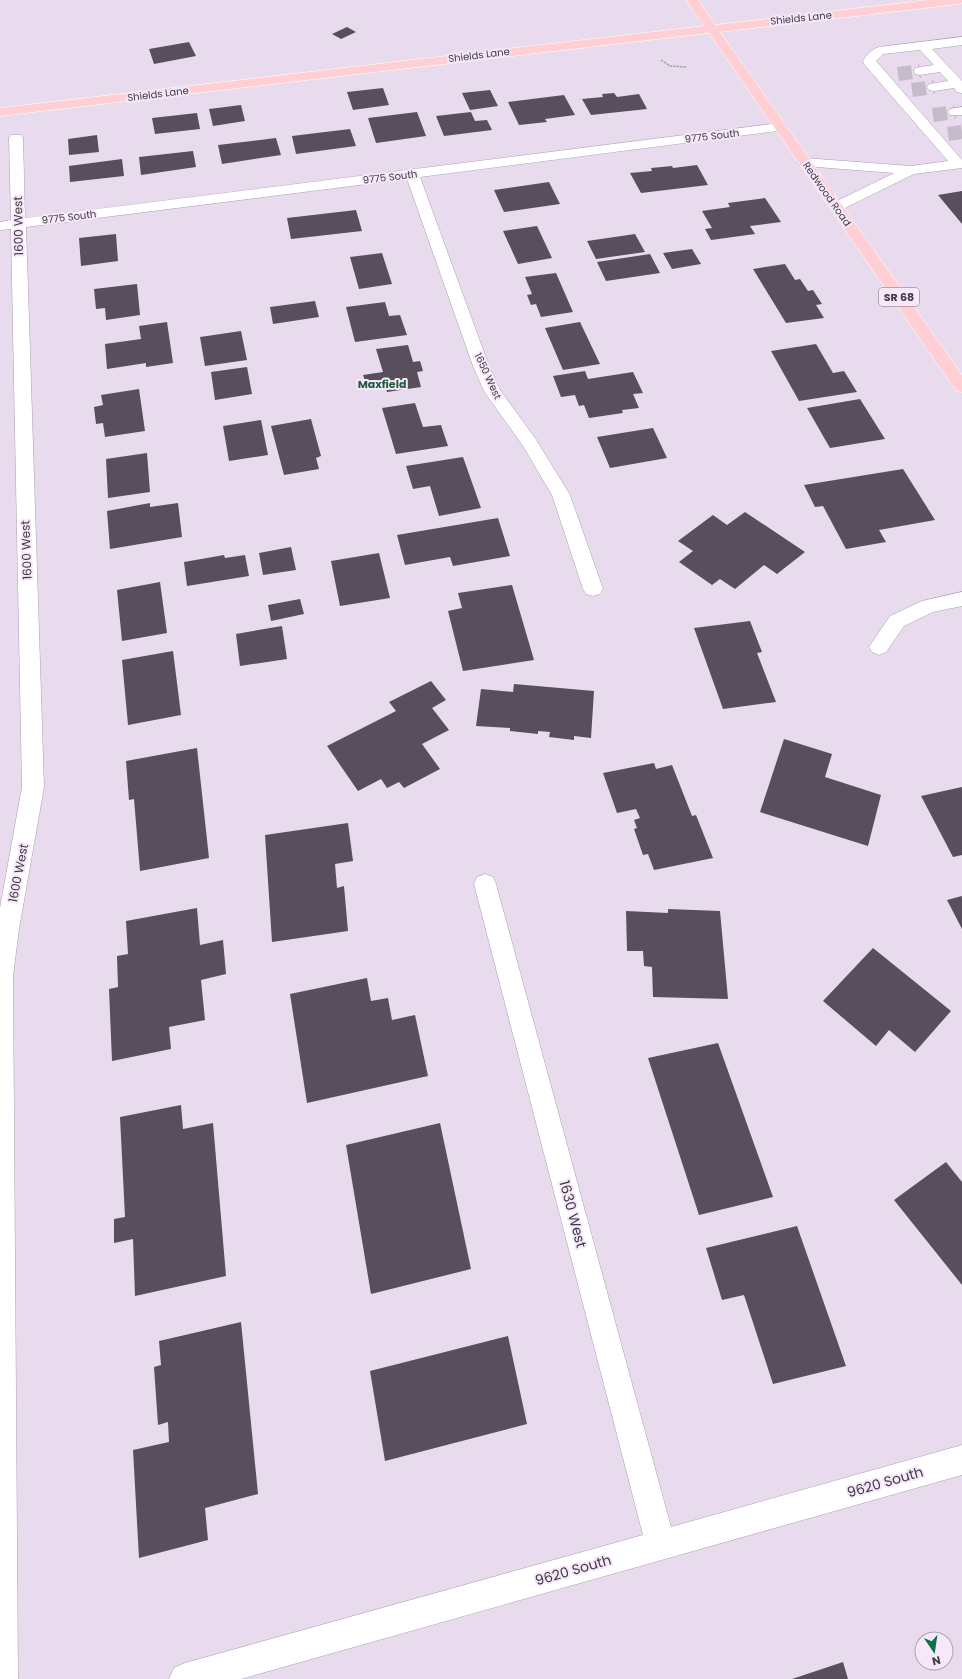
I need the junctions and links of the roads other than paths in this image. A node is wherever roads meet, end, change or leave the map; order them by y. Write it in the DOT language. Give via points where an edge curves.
graph roads {
  1 [pos="692,0"];
  2 [pos="959,0"];
  3 [pos="711,28"];
  4 [pos="962,41"];
  5 [pos="923,46"];
  6 [pos="943,68"];
  7 [pos="920,71"];
  8 [pos="898,74"];
  9 [pos="882,75"];
  10 [pos="934,87"];
  11 [pos="912,90"];
  12 [pos="896,92"];
  13 [pos="958,92"];
  14 [pos="923,102"];
  15 [pos="907,104"];
  16 [pos="0,112"];
  17 [pos="933,115"];
  18 [pos="918,117"];
  19 [pos="780,127"];
  20 [pos="948,134"];
  21 [pos="933,135"];
  22 [pos="16,138"];
  23 [pos="804,162"];
  24 [pos="960,164"];
  25 [pos="912,170"];
  26 [pos="412,174"];
  27 [pos="836,207"];
  28 [pos="9,224"];
  29 [pos="962,387"];
  30 [pos="593,589"];
  31 [pos="962,599"];
  32 [pos="879,647"];
  33 [pos="485,884"];
  34 [pos="962,1460"];
  35 [pos="660,1545"];
  36 [pos="2,1679"];
  37 [pos="185,1679"];
  1 -- 3 [label="main road, Redwood Road / SR 68"];
  2 -- 3 [label="main road, Shields Lane"];
  3 -- 16 [label="main road, Shields Lane"];
  3 -- 19 [label="main road, Redwood Road / SR 68"];
  4 -- 5 [label="street"];
  5 -- 6 [label="street"];
  5 -- 9 [label="street" via="879,51 869,61"];
  6 -- 7 [label="street"];
  6 -- 13 [label="street"];
  8 -- 9 [label="street"];
  9 -- 12 [label="street"];
  10 -- 13 [label="street"];
  11 -- 12 [label="street"];
  12 -- 15 [label="street"];
  14 -- 15 [label="street"];
  15 -- 18 [label="street"];
  17 -- 18 [label="street"];
  18 -- 21 [label="street"];
  19 -- 23 [label="main road, Redwood Road / SR 68"];
  19 -- 26 [label="street, 9775 South"];
  20 -- 21 [label="street"];
  21 -- 24 [label="street"];
  22 -- 28 [label="street, 1600 West"];
  23 -- 25 [label="street"];
  23 -- 27 [label="main road, Redwood Road / SR 68"];
  24 -- 25 [label="street"];
  25 -- 27 [label="street"];
  26 -- 28 [label="street, 9775 South"];
  26 -- 30 [label="street, 1650 West" via="481,366 492,391 529,442 561,495"];
  27 -- 29 [label="main road, Redwood Road / SR 68"];
  28 -- 36 [label="street, 1600 West" via="33,788 1,976"];
  31 -- 32 [label="street" via="929,606 898,621"];
  33 -- 35 [label="street, 1630 West"];
  34 -- 35 [label="street, 9620 South"];
  35 -- 37 [label="street, 9620 South"];
}
